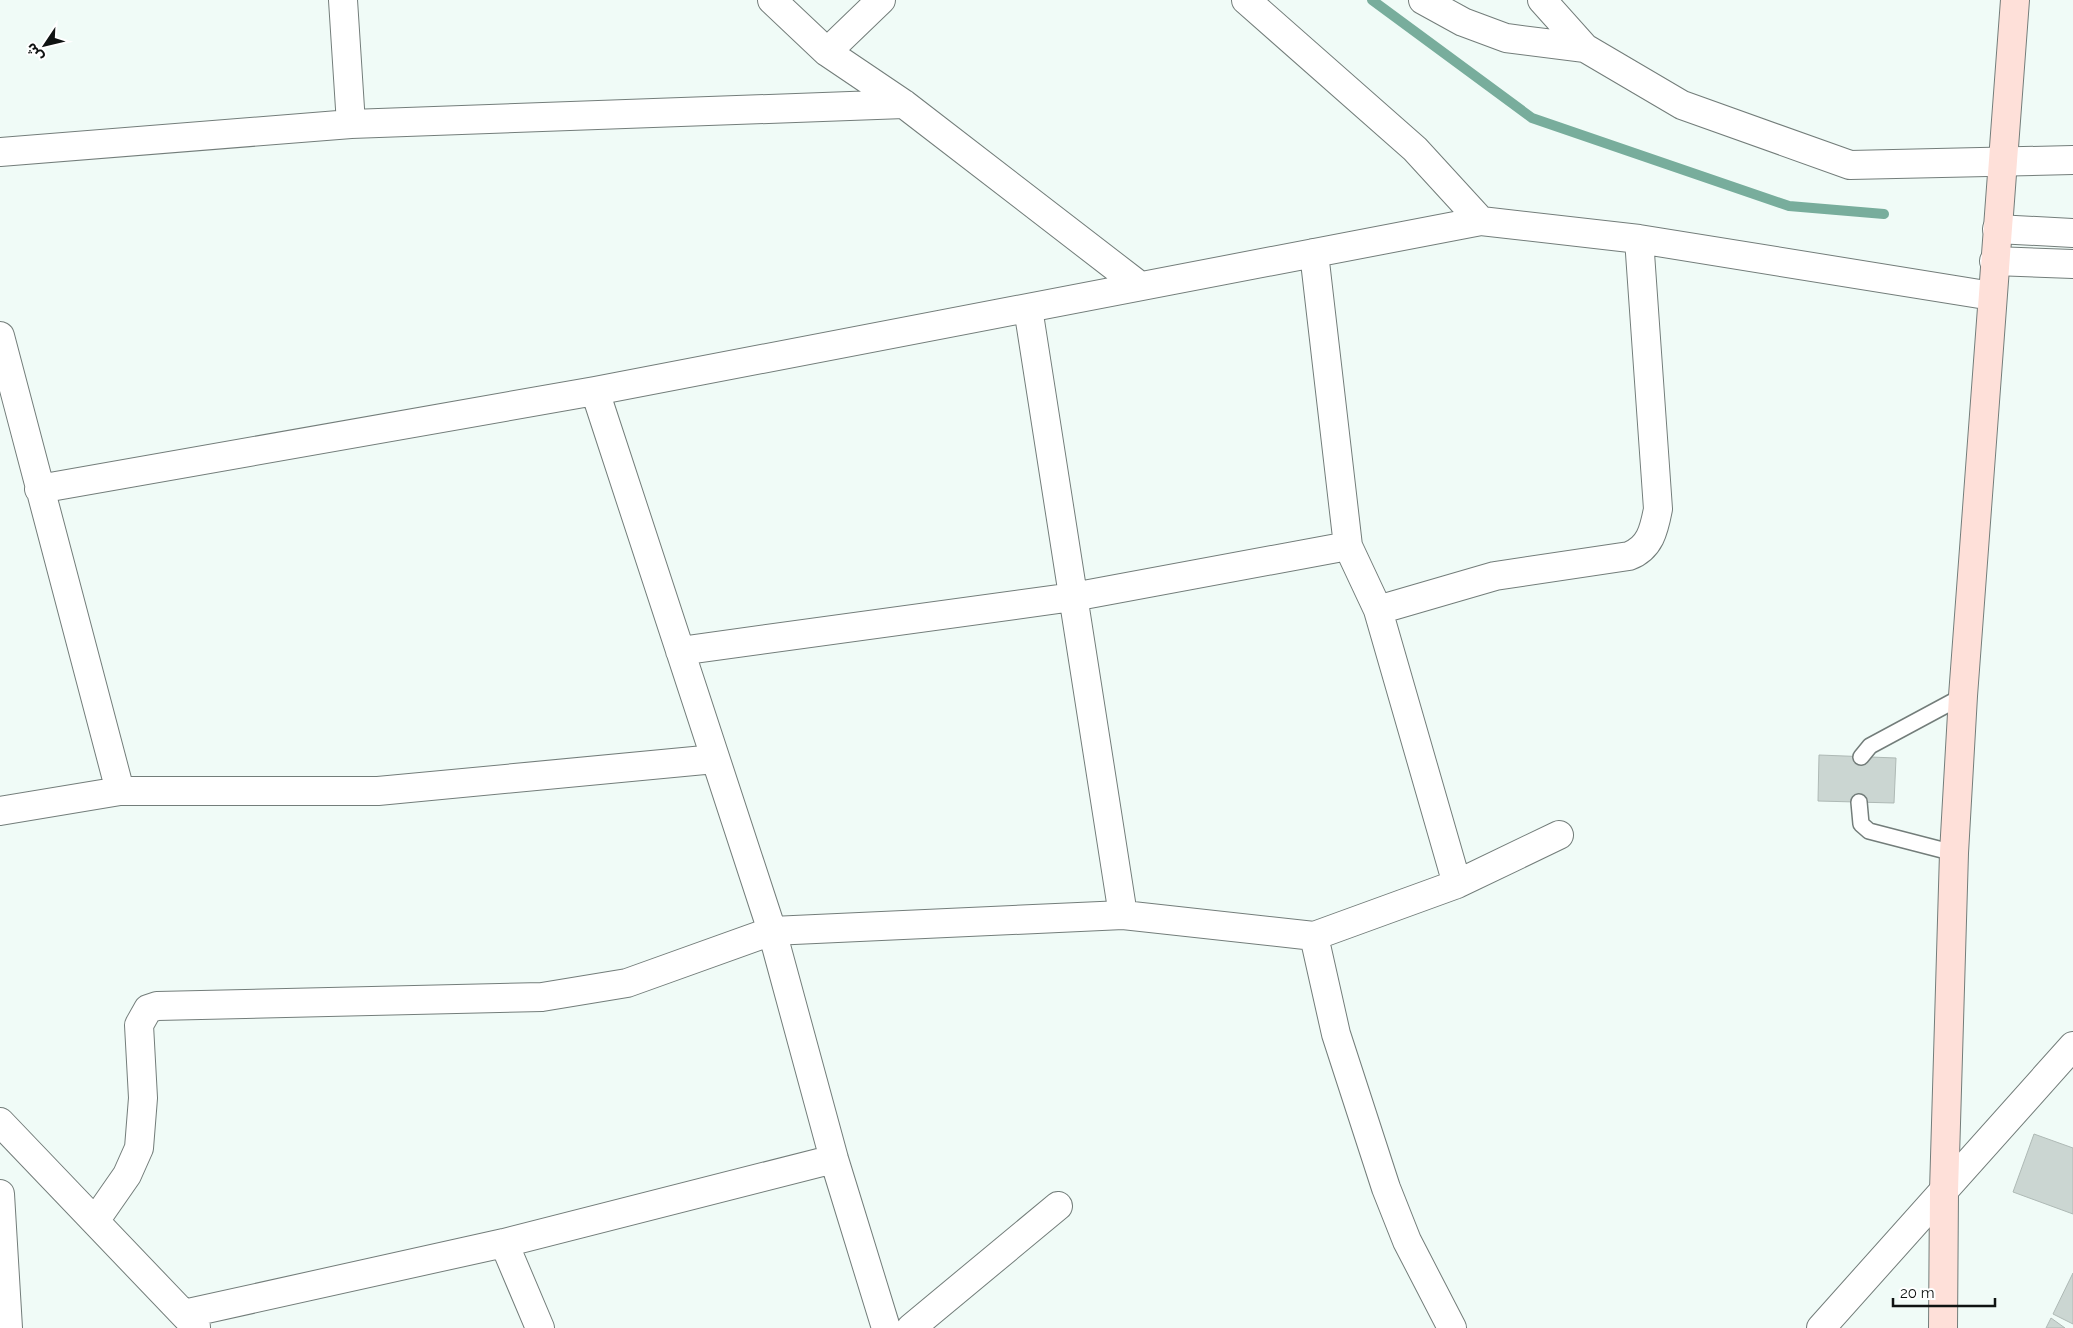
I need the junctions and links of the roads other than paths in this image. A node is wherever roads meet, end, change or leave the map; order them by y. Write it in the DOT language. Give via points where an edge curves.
graph roads {
  1 [pos="343,0"];
  2 [pos="772,0"];
  3 [pos="881,0"];
  4 [pos="1246,0"];
  5 [pos="1424,0"];
  6 [pos="1542,0"];
  7 [pos="2015,0"];
  8 [pos="1585,48"];
  9 [pos="827,52"];
  10 [pos="904,104"];
  11 [pos="351,124"];
  12 [pos="0,152"];
  13 [pos="2073,160"];
  14 [pos="2001,162"];
  15 [pos="1482,220"];
  16 [pos="1997,229"];
  17 [pos="2073,233"];
  18 [pos="1639,239"];
  19 [pos="1314,253"];
  20 [pos="1994,261"];
  21 [pos="2073,264"];
  22 [pos="1140,286"];
  23 [pos="1992,296"];
  24 [pos="1028,308"];
  25 [pos="0,336"];
  26 [pos="595,391"];
  27 [pos="39,489"];
  28 [pos="1348,546"];
  29 [pos="1073,597"];
  30 [pos="1378,610"];
  31 [pos="680,651"];
  32 [pos="1963,696"];
  33 [pos="1861,757"];
  34 [pos="715,759"];
  35 [pos="120,791"];
  36 [pos="1859,802"];
  37 [pos="0,811"];
  38 [pos="1560,835"];
  39 [pos="1954,853"];
  40 [pos="1457,884"];
  41 [pos="1123,915"];
  42 [pos="772,931"];
  43 [pos="1314,936"];
  44 [pos="2073,1046"];
  45 [pos="0,1122"];
  46 [pos="834,1160"];
  47 [pos="1944,1190"];
  48 [pos="0,1194"];
  49 [pos="1058,1206"];
  50 [pos="95,1221"];
  51 [pos="504,1243"];
  52 [pos="1946,1320"];
  53 [pos="191,1321"];
  54 [pos="8,1328"];
  55 [pos="540,1328"];
  56 [pos="886,1328"];
  57 [pos="911,1328"];
  58 [pos="1452,1328"];
  59 [pos="1821,1328"];
  1 -- 11 [label="street"];
  2 -- 9 [label="street"];
  3 -- 9 [label="street"];
  4 -- 15 [label="street" via="1415,150"];
  5 -- 8 [label="street" via="1463,22 1506,38"];
  6 -- 8 [label="street"];
  7 -- 14 [label="main road"];
  8 -- 14 [label="street" via="1682,105 1850,165"];
  9 -- 10 [label="street"];
  10 -- 11 [label="street"];
  10 -- 22 [label="street"];
  11 -- 12 [label="street"];
  13 -- 14 [label="street"];
  14 -- 16 [label="main road"];
  15 -- 18 [label="street"];
  15 -- 19 [label="street"];
  16 -- 17 [label="street"];
  16 -- 20 [label="main road"];
  18 -- 23 [label="street"];
  18 -- 30 [label="street" via="1658,509 1647,544 1640,552 1629,556 1495,576"];
  19 -- 22 [label="street"];
  19 -- 28 [label="street"];
  20 -- 21 [label="street"];
  20 -- 23 [label="main road"];
  22 -- 24 [label="street"];
  23 -- 32 [label="main road"];
  24 -- 26 [label="street"];
  24 -- 29 [label="street"];
  25 -- 27 [label="street"];
  26 -- 27 [label="street"];
  26 -- 31 [label="street"];
  27 -- 35 [label="street"];
  28 -- 29 [label="street"];
  28 -- 30 [label="street"];
  29 -- 31 [label="street"];
  29 -- 41 [label="street"];
  30 -- 40 [label="street"];
  31 -- 34 [label="street"];
  32 -- 33 [label="lane" via="1870,746"];
  32 -- 39 [label="main road"];
  34 -- 35 [label="street" via="378,791"];
  34 -- 42 [label="street"];
  35 -- 37 [label="street"];
  36 -- 39 [label="lane" via="1861,824 1869,830"];
  38 -- 40 [label="street"];
  39 -- 47 [label="main road"];
  40 -- 43 [label="street"];
  41 -- 42 [label="street"];
  41 -- 43 [label="street"];
  42 -- 46 [label="street"];
  42 -- 50 [label="street" via="627,983 542,998 196,1004 148,1009 139,1025 143,1098 139,1148 127,1175"];
  43 -- 58 [label="street" via="1336,1034 1386,1188 1407,1241"];
  44 -- 47 [label="street"];
  45 -- 50 [label="street"];
  46 -- 51 [label="street"];
  46 -- 56 [label="street"];
  47 -- 52 [label="main road"];
  47 -- 59 [label="street"];
  48 -- 54 [label="street"];
  49 -- 57 [label="street"];
  50 -- 53 [label="street"];
  51 -- 53 [label="street"];
  51 -- 55 [label="street"];
}
